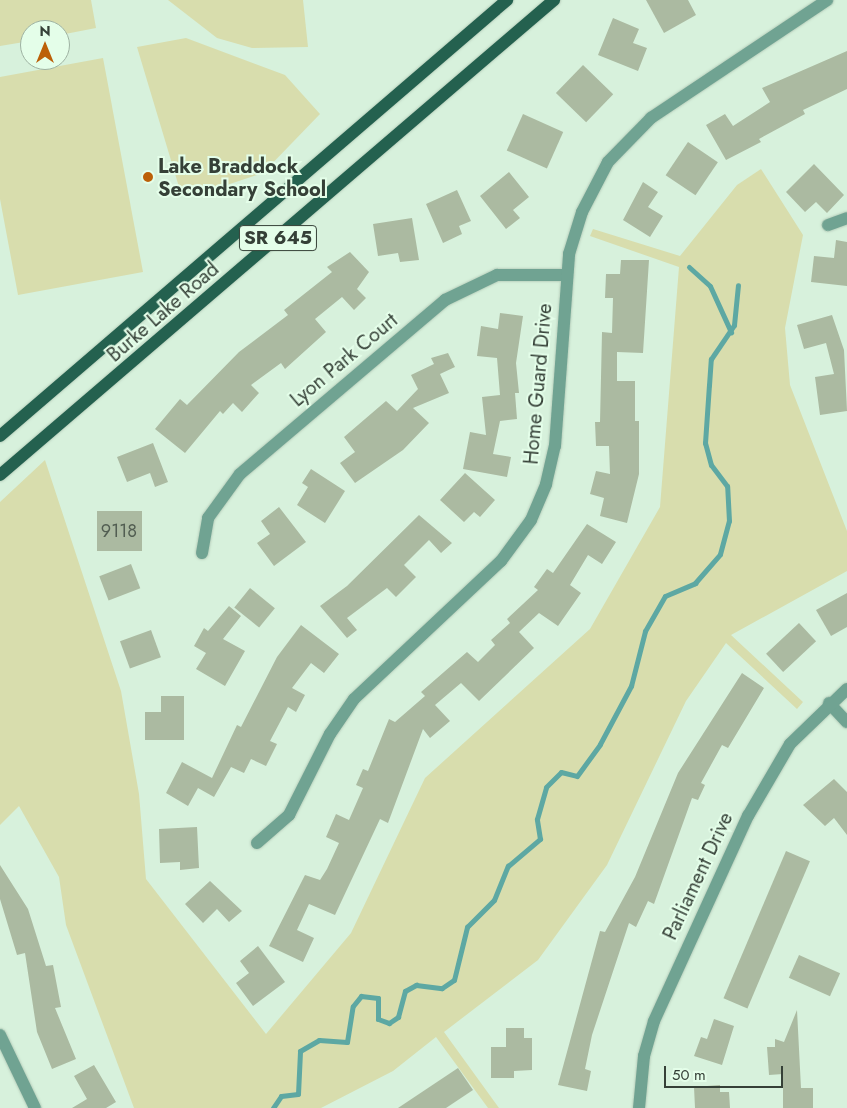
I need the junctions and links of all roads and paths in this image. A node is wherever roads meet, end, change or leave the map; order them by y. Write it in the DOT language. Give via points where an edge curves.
graph roads {
  1 [pos="507,0"];
  2 [pos="554,0"];
  3 [pos="827,0"];
  4 [pos="847,218"];
  5 [pos="828,225"];
  6 [pos="566,275"];
  7 [pos="0,436"];
  8 [pos="0,475"];
  9 [pos="202,553"];
  10 [pos="847,689"];
  11 [pos="829,703"];
  12 [pos="847,722"];
  13 [pos="257,843"];
  14 [pos="0,1035"];
  15 [pos="35,1108"];
  16 [pos="639,1108"];
  1 -- 7 [label="main road, Burke Lake Road / SR 645"];
  2 -- 8 [label="main road, Burke Lake Road / SR 645"];
  3 -- 6 [label="street, Home Guard Drive" via="632,135 589,194 572,242"];
  4 -- 5 [label="street"];
  6 -- 9 [label="street, Lyon Park Court" via="497,275 445,300 240,474 208,518"];
  6 -- 13 [label="street, Home Guard Drive" via="555,446 546,484 531,520 502,561 354,699 330,734 289,814"];
  10 -- 11 [label="street, Parliament Drive"];
  11 -- 12 [label="street"];
  11 -- 16 [label="street, Parliament Drive" via="798,734 768,775 678,963 644,1056"];
  14 -- 15 [label="street"];
}
